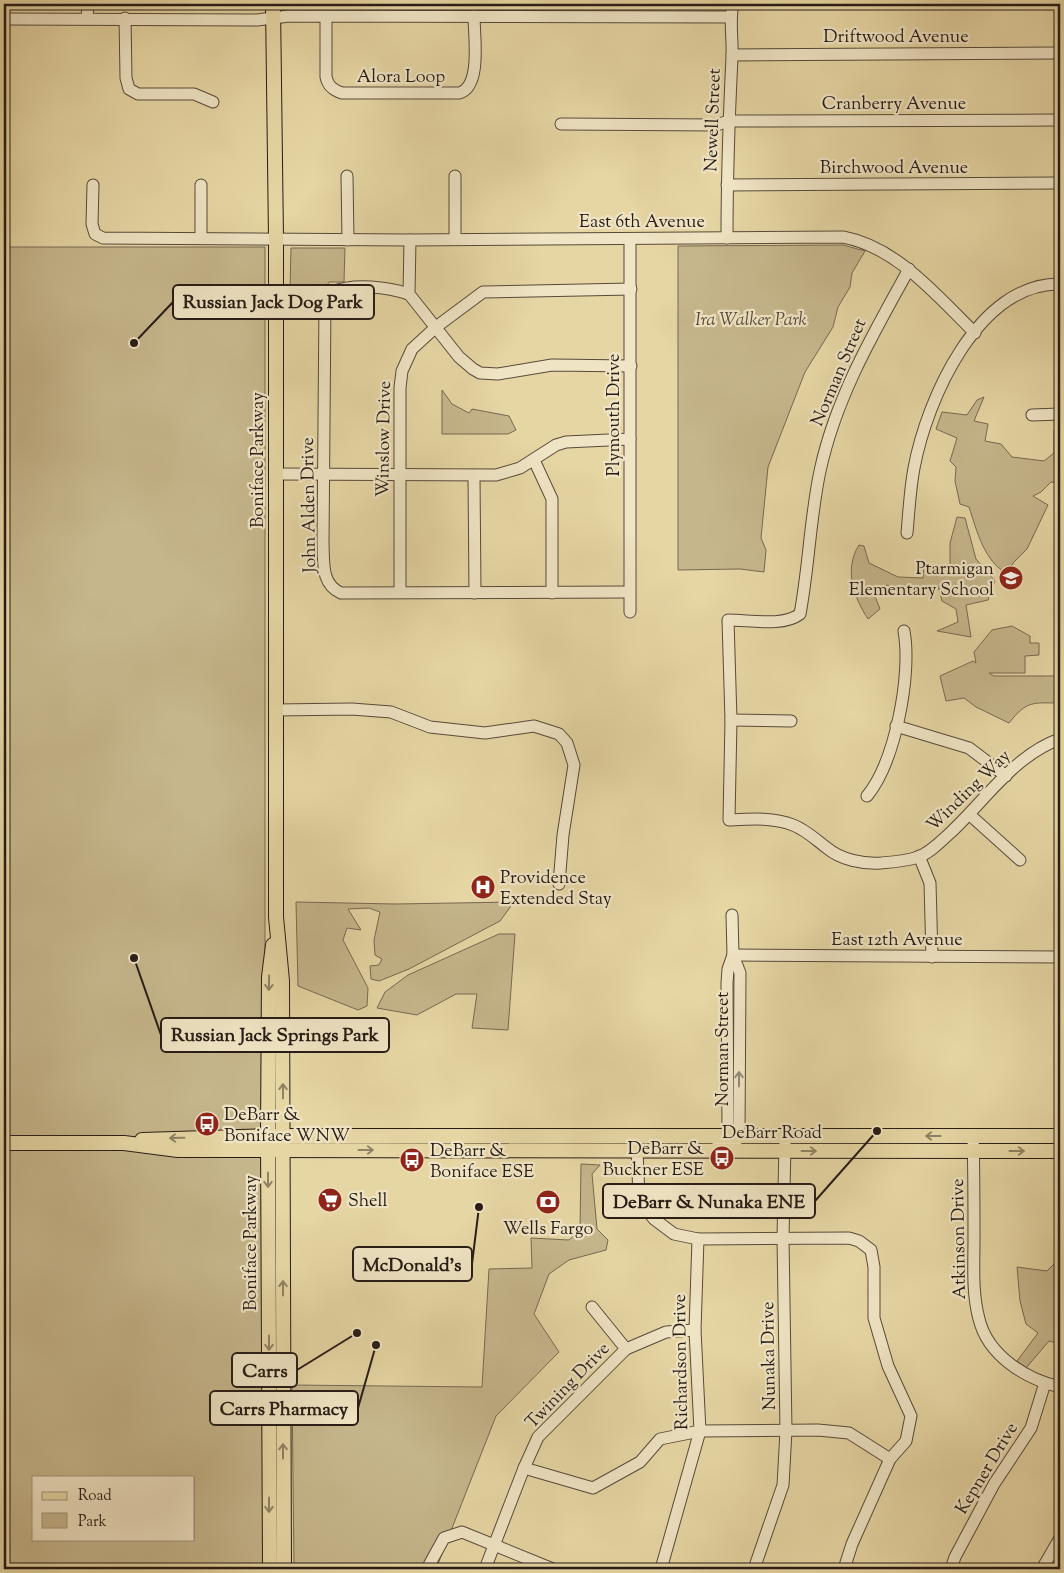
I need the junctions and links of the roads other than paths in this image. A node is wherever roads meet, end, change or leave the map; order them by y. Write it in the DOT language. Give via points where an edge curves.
graph roads {
  1 [pos="88,4"];
  2 [pos="273,4"];
  3 [pos="733,4"];
  4 [pos="474,16"];
  5 [pos="326,17"];
  6 [pos="730,17"];
  7 [pos="88,18"];
  8 [pos="125,18"];
  9 [pos="4,19"];
  10 [pos="273,19"];
  11 [pos="1060,53"];
  12 [pos="732,55"];
  13 [pos="213,102"];
  14 [pos="1060,120"];
  15 [pos="728,121"];
  16 [pos="561,124"];
  17 [pos="347,176"];
  18 [pos="455,176"];
  19 [pos="1060,183"];
  20 [pos="92,184"];
  21 [pos="202,185"];
  22 [pos="727,185"];
  23 [pos="201,238"];
  24 [pos="727,238"];
  25 [pos="276,239"];
  26 [pos="455,239"];
  27 [pos="630,239"];
  28 [pos="348,240"];
  29 [pos="410,240"];
  30 [pos="908,269"];
  31 [pos="1060,284"];
  32 [pos="631,289"];
  33 [pos="409,294"];
  34 [pos="436,327"];
  35 [pos="975,333"];
  36 [pos="631,366"];
  37 [pos="1060,414"];
  38 [pos="1032,415"];
  39 [pos="630,439"];
  40 [pos="534,460"];
  41 [pos="276,474"];
  42 [pos="324,474"];
  43 [pos="399,474"];
  44 [pos="474,476"];
  45 [pos="907,532"];
  46 [pos="400,592"];
  47 [pos="629,592"];
  48 [pos="475,593"];
  49 [pos="552,593"];
  50 [pos="630,612"];
  51 [pos="904,631"];
  52 [pos="275,710"];
  53 [pos="731,720"];
  54 [pos="791,721"];
  55 [pos="896,726"];
  56 [pos="1060,739"];
  57 [pos="1006,776"];
  58 [pos="867,796"];
  59 [pos="970,815"];
  60 [pos="919,856"];
  61 [pos="1020,860"];
  62 [pos="559,884"];
  63 [pos="732,914"];
  64 [pos="276,917"];
  65 [pos="733,955"];
  66 [pos="932,957"];
  67 [pos="1060,957"];
  68 [pos="617,1136"];
  69 [pos="973,1136"];
  70 [pos="1060,1136"];
  71 [pos="786,1137"];
  72 [pos="734,1139"];
  73 [pos="4,1143"];
  74 [pos="268,1143"];
  75 [pos="283,1143"];
  76 [pos="532,1150"];
  77 [pos="637,1151"];
  78 [pos="756,1151"];
  79 [pos="785,1151"];
  80 [pos="974,1151"];
  81 [pos="1060,1151"];
  82 [pos="784,1237"];
  83 [pos="698,1239"];
  84 [pos="592,1307"];
  85 [pos="695,1330"];
  86 [pos="626,1349"];
  87 [pos="1046,1383"];
  88 [pos="1060,1387"];
  89 [pos="700,1431"];
  90 [pos="786,1431"];
  91 [pos="890,1459"];
  92 [pos="524,1468"];
  93 [pos="1060,1538"];
  94 [pos="493,1546"];
  95 [pos="270,1569"];
  96 [pos="284,1569"];
  97 [pos="427,1569"];
  98 [pos="486,1569"];
  99 [pos="553,1569"];
  100 [pos="661,1569"];
  101 [pos="754,1569"];
  102 [pos="844,1569"];
  103 [pos="951,1569"];
  104 [pos="1042,1569"];
  1 -- 7 [label="street"];
  2 -- 10 [label="main road, Boniface Parkway"];
  3 -- 6 [label="street, Newell Street"];
  4 -- 5 [label="street"];
  4 -- 5 [label="street, Alora Loop" via="473,81 466,91 459,93 342,93 333,90 326,76"];
  4 -- 6 [label="street"];
  5 -- 10 [label="street"];
  6 -- 12 [label="street, Newell Street"];
  7 -- 8 [label="street"];
  7 -- 9 [label="street"];
  8 -- 10 [label="street"];
  8 -- 13 [label="street" via="129,89 138,94 194,94"];
  10 -- 25 [label="main road, Boniface Parkway"];
  11 -- 12 [label="street, Driftwood Avenue"];
  12 -- 15 [label="street, Newell Street"];
  14 -- 15 [label="street, Cranberry Avenue"];
  15 -- 16 [label="street, Cranberry Avenue" via="717,125"];
  15 -- 22 [label="street, Newell Street"];
  17 -- 28 [label="street"];
  18 -- 26 [label="street"];
  19 -- 22 [label="street, Birchwood Avenue"];
  20 -- 23 [label="street, East 6th Avenue" via="95,234 104,238"];
  21 -- 23 [label="street"];
  22 -- 24 [label="street, Newell Street"];
  23 -- 25 [label="street, East 6th Avenue"];
  24 -- 27 [label="street, East 6th Avenue"];
  24 -- 30 [label="street, East 6th Avenue" via="856,240 888,254"];
  25 -- 28 [label="street, East 6th Avenue"];
  25 -- 41 [label="main road, Boniface Parkway"];
  26 -- 27 [label="street, East 6th Avenue"];
  26 -- 29 [label="street, East 6th Avenue"];
  27 -- 32 [label="street, Plymouth Drive"];
  28 -- 29 [label="street, East 6th Avenue"];
  29 -- 33 [label="street"];
  30 -- 35 [label="street, East 6th Avenue"];
  30 -- 53 [label="street, Norman Street" via="860,357 839,405 813,503 800,614 781,621 728,620"];
  31 -- 35 [label="street" via="1032,288 1010,298 987,317"];
  32 -- 34 [label="street, Winslow Drive" via="483,292"];
  32 -- 36 [label="street, Plymouth Drive"];
  33 -- 34 [label="street"];
  33 -- 42 [label="street, John Alden Drive" via="368,288 338,290 327,295"];
  34 -- 36 [label="street" via="459,357 480,373 498,374 552,365"];
  34 -- 43 [label="street, Winslow Drive" via="412,349 402,371"];
  35 -- 45 [label="street" via="953,363 931,410 914,467"];
  36 -- 39 [label="street, Plymouth Drive"];
  37 -- 38 [label="street"];
  39 -- 40 [label="street" via="556,444"];
  39 -- 47 [label="street, Plymouth Drive"];
  40 -- 44 [label="street" via="505,473"];
  40 -- 49 [label="street" via="552,499"];
  41 -- 42 [label="street"];
  41 -- 52 [label="main road, Boniface Parkway"];
  42 -- 43 [label="street"];
  42 -- 46 [label="street, John Alden Drive" via="323,544 328,583 341,593"];
  43 -- 44 [label="street"];
  43 -- 46 [label="street, Winslow Drive"];
  44 -- 48 [label="street"];
  46 -- 48 [label="street, John Alden Drive"];
  47 -- 49 [label="street, John Alden Drive"];
  47 -- 50 [label="street, Plymouth Drive"];
  48 -- 49 [label="street, John Alden Drive"];
  51 -- 55 [label="street" via="907,656 905,682"];
  52 -- 62 [label="street" via="391,712 430,727 485,732 534,726 559,734 567,743 574,765"];
  52 -- 64 [label="main road, Boniface Parkway"];
  53 -- 54 [label="street"];
  53 -- 60 [label="street, Winding Way" via="728,820 755,819 792,824 808,832 828,850 859,861 879,863"];
  55 -- 57 [label="street" via="969,748"];
  55 -- 58 [label="street" via="884,767"];
  56 -- 57 [label="street, Winding Way" via="1032,753"];
  57 -- 59 [label="street, Winding Way"];
  59 -- 60 [label="street, Winding Way" via="937,845"];
  59 -- 61 [label="street"];
  60 -- 66 [label="street" via="930,883"];
  63 -- 65 [label="street, Norman Street"];
  64 -- 74 [label="main road, Boniface Parkway, one-way" via="269,977"];
  75 -- 64 [label="main road, Boniface Parkway, one-way" via="282,981"];
  65 -- 66 [label="street, East 12th Avenue"];
  65 -- 72 [label="street, Norman Street" via="740,973"];
  66 -- 67 [label="street, East 12th Avenue"];
  68 -- 72 [label="main road, DeBarr Road"];
  68 -- 75 [label="main road, DeBarr Road"];
  68 -- 76 [label="main road" via="600,1144 545,1143"];
  69 -- 70 [label="main road, DeBarr Road"];
  69 -- 71 [label="main road, DeBarr Road, one-way"];
  69 -- 80 [label="street, Atkinson Drive"];
  71 -- 72 [label="main road, DeBarr Road"];
  71 -- 79 [label="street, Nunaka Drive"];
  72 -- 77 [label="street" via="670,1144"];
  72 -- 78 [label="street"];
  73 -- 74 [label="main road, DeBarr Road" via="124,1143 156,1139"];
  74 -- 75 [label="main road, DeBarr Road"];
  74 -- 95 [label="main road, Boniface Parkway, one-way"];
  75 -- 76 [label="main road, DeBarr Road, one-way"];
  96 -- 75 [label="main road, Boniface Parkway, one-way"];
  76 -- 77 [label="main road, DeBarr Road"];
  77 -- 78 [label="main road, DeBarr Road"];
  77 -- 83 [label="street" via="639,1194 643,1205 654,1219 674,1234"];
  78 -- 79 [label="main road, DeBarr Road"];
  79 -- 80 [label="main road, DeBarr Road, one-way"];
  79 -- 82 [label="street, Nunaka Drive"];
  80 -- 81 [label="main road, DeBarr Road, one-way"];
  80 -- 87 [label="street, Atkinson Drive" via="974,1291 979,1321 996,1351 1017,1370"];
  82 -- 83 [label="street"];
  82 -- 90 [label="street, Nunaka Drive"];
  82 -- 91 [label="street" via="849,1238 871,1250 874,1318 888,1366 911,1416 906,1441"];
  83 -- 85 [label="street, Richardson Drive"];
  84 -- 86 [label="street"];
  85 -- 86 [label="street, Twining Drive" via="666,1332"];
  85 -- 89 [label="street, Richardson Drive"];
  86 -- 92 [label="street, Twining Drive" via="538,1437"];
  87 -- 88 [label="street, Atkinson Drive"];
  87 -- 103 [label="street, Kepner Drive" via="1032,1428 994,1484"];
  89 -- 90 [label="street"];
  89 -- 92 [label="street" via="660,1439 640,1462 593,1488"];
  89 -- 100 [label="street, Richardson Drive"];
  90 -- 91 [label="street" via="849,1432"];
  90 -- 101 [label="street, Nunaka Drive" via="783,1485"];
  91 -- 102 [label="street"];
  92 -- 94 [label="street, Twining Drive"];
  93 -- 104 [label="street"];
  94 -- 97 [label="street" via="462,1532 444,1538"];
  94 -- 98 [label="street, Twining Drive"];
  94 -- 99 [label="street"];
}
